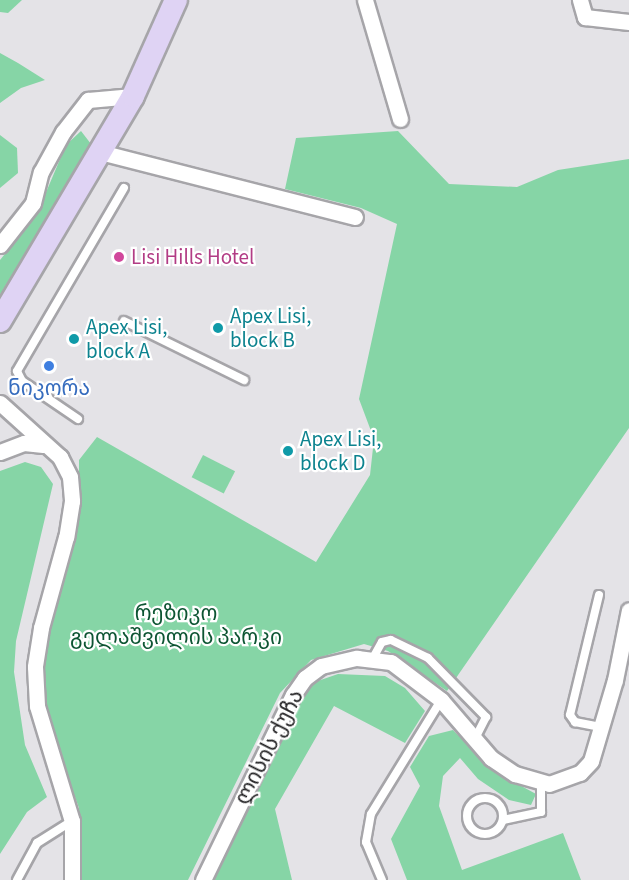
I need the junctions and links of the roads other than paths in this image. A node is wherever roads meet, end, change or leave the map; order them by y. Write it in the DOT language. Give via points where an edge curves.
graph roads {
  1 [pos="176,0"];
  2 [pos="365,0"];
  3 [pos="580,0"];
  4 [pos="629,22"];
  5 [pos="133,96"];
  6 [pos="400,119"];
  7 [pos="100,152"];
  8 [pos="124,188"];
  9 [pos="355,217"];
  10 [pos="0,245"];
  11 [pos="0,321"];
  12 [pos="124,321"];
  13 [pos="244,380"];
  14 [pos="0,403"];
  15 [pos="78,419"];
  16 [pos="43,445"];
  17 [pos="0,452"];
  18 [pos="599,595"];
  19 [pos="629,610"];
  20 [pos="373,658"];
  21 [pos="441,700"];
  22 [pos="603,728"];
  23 [pos="475,739"];
  24 [pos="541,783"];
  25 [pos="503,820"];
  26 [pos="72,821"];
  27 [pos="17,880"];
  28 [pos="72,880"];
  29 [pos="203,880"];
  30 [pos="382,880"];
  1 -- 5 [label="main road"];
  2 -- 6 [label="street"];
  3 -- 4 [label="street" via="585,17"];
  5 -- 7 [label="main road"];
  5 -- 10 [label="street" via="88,100 63,132 41,172 33,203"];
  7 -- 9 [label="street"];
  7 -- 11 [label="main road"];
  8 -- 15 [label="lane" via="17,371 22,381"];
  12 -- 13 [label="lane"];
  14 -- 16 [label="street"];
  16 -- 17 [label="street" via="24,443"];
  16 -- 26 [label="street" via="60,458 70,477 72,501 41,628 35,667 37,706"];
  18 -- 22 [label="lane" via="570,715 575,722"];
  19 -- 22 [label="street"];
  20 -- 21 [label="street, ლისის ქუჩა" via="408,672"];
  20 -- 23 [label="lane" via="382,642 392,639 428,658 486,717"];
  20 -- 29 [label="street, ლისის ქუჩა" via="321,666 305,678 266,746"];
  21 -- 23 [label="street, ლისის ქუჩა"];
  21 -- 30 [label="lane" via="371,814 366,842"];
  22 -- 24 [label="street" via="591,761 580,773 566,781"];
  23 -- 24 [label="street, ლისის ქუჩა" via="499,763"];
  24 -- 25 [label="lane" via="541,812"];
  25 -- 25 [label="lane" via="491,834 479,833 469,825 467,814 477,800 489,798 502,809"];
  26 -- 27 [label="lane" via="37,843"];
  26 -- 28 [label="street"];
}
